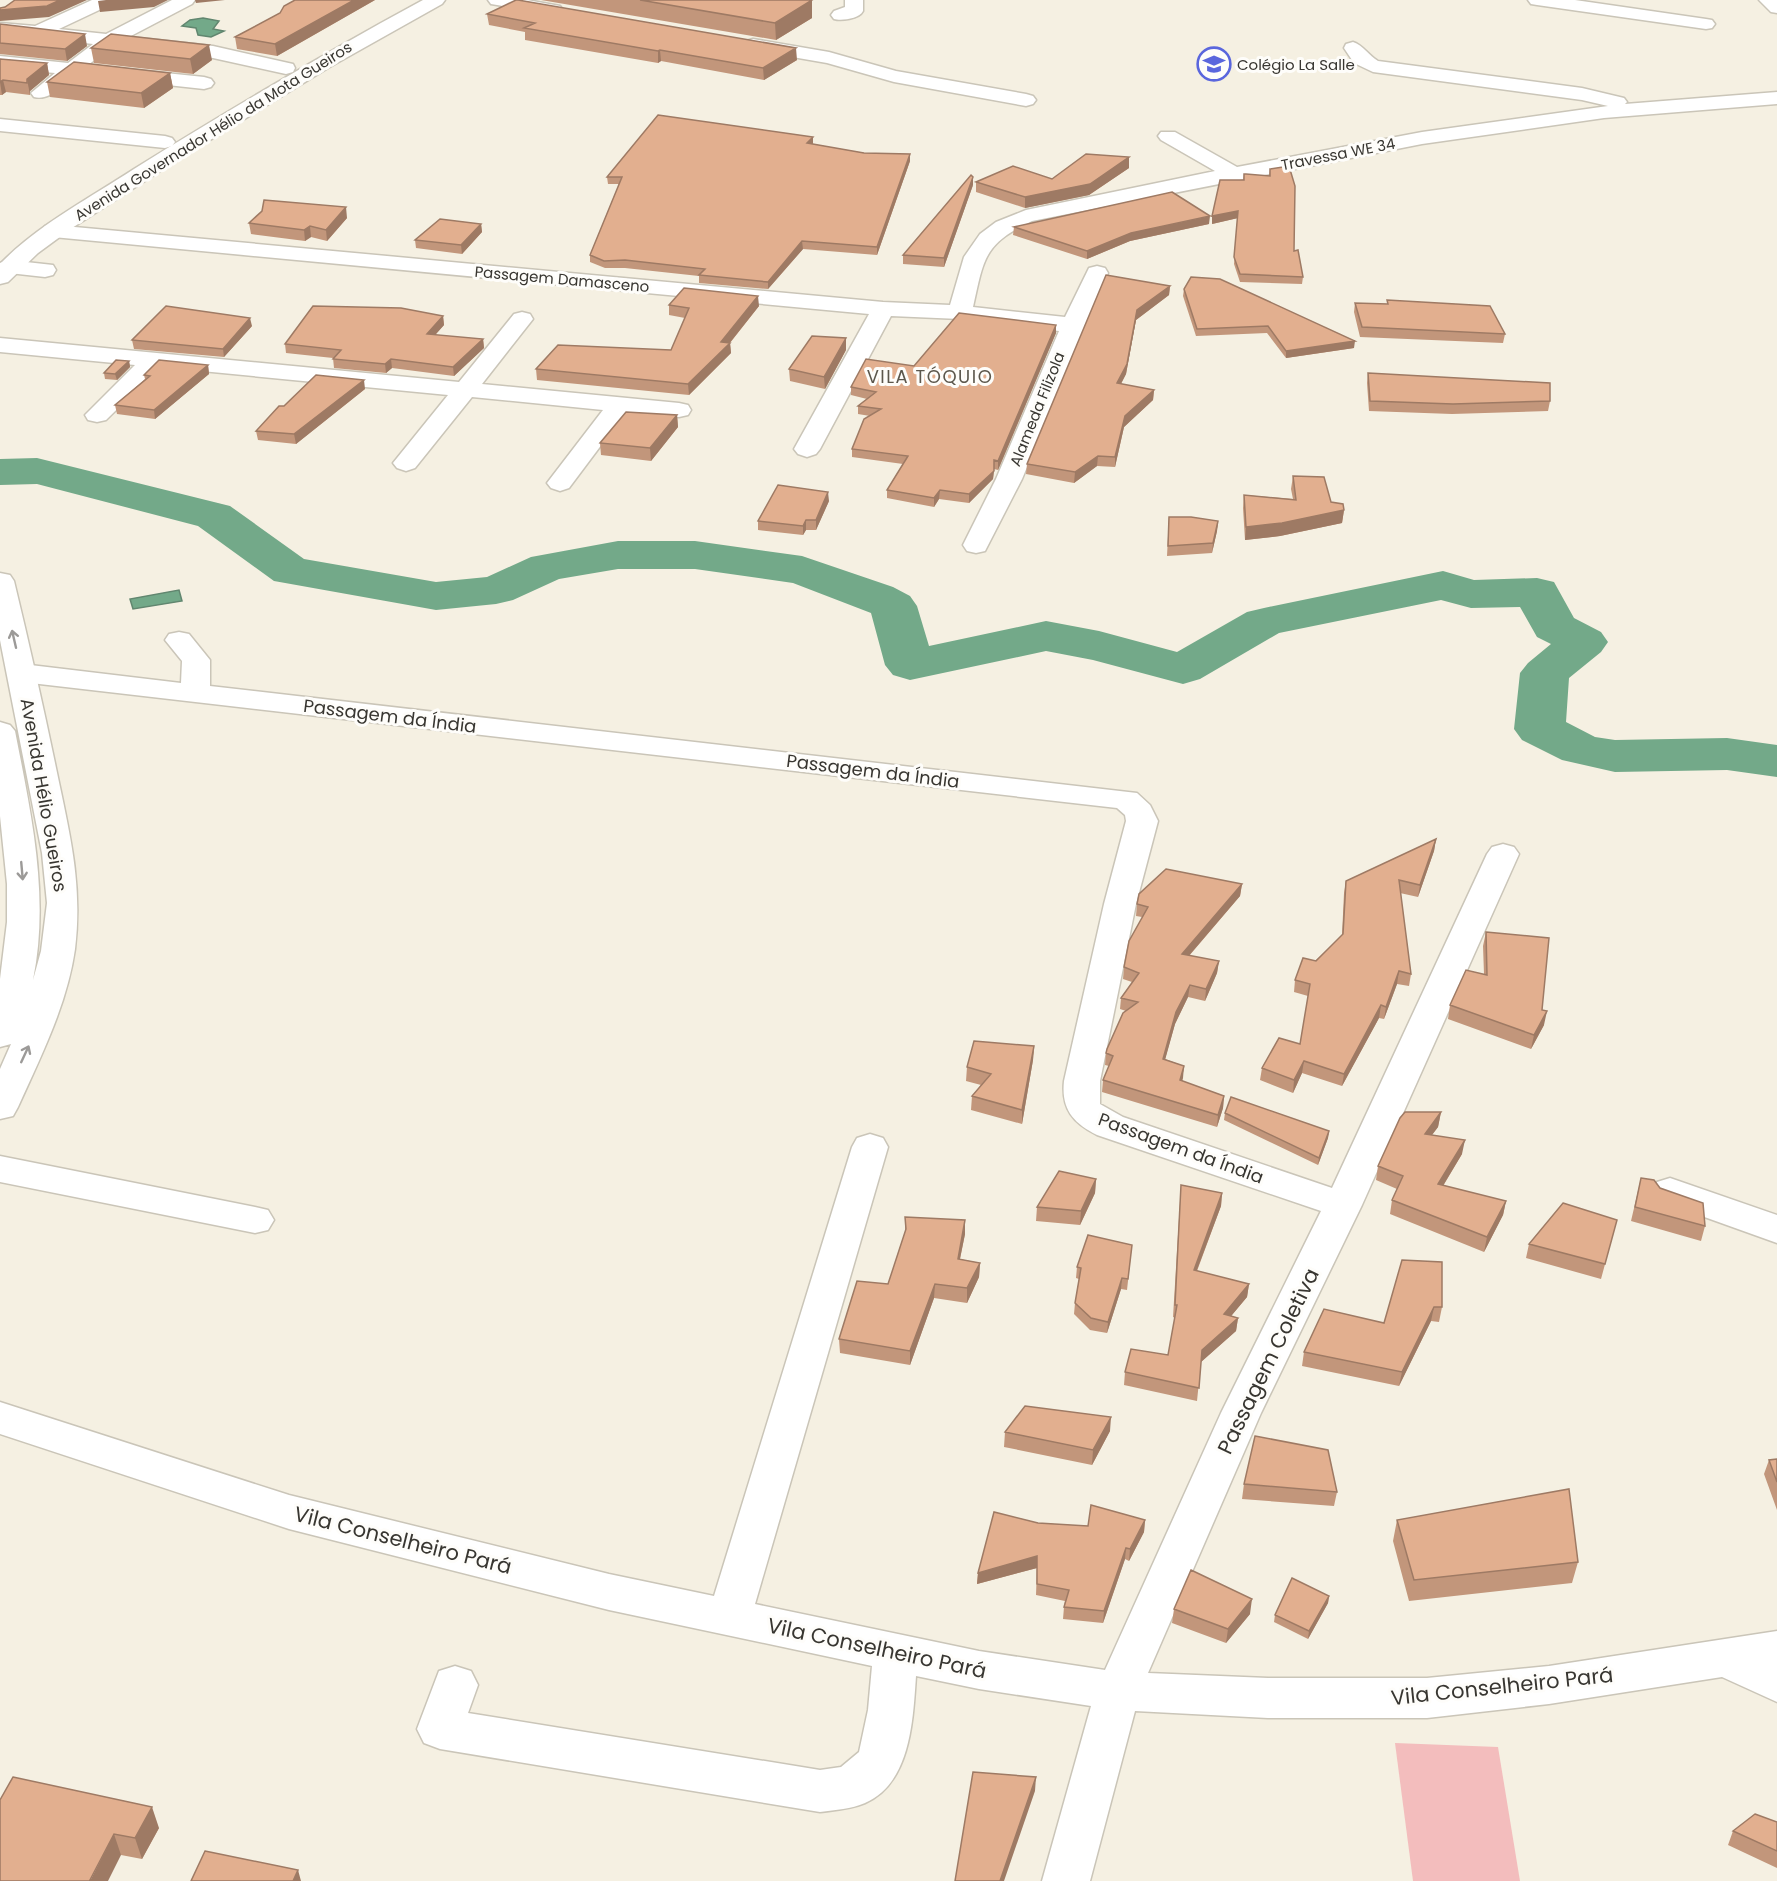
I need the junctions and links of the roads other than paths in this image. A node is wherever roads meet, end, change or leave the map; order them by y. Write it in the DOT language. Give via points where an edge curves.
graph roads {
  1 [pos="106,0"];
  2 [pos="186,0"];
  3 [pos="414,0"];
  4 [pos="436,0"];
  5 [pos="497,0"];
  6 [pos="854,0"];
  7 [pos="1538,0"];
  8 [pos="1768,0"];
  9 [pos="1607,5"];
  10 [pos="1777,8"];
  11 [pos="577,14"];
  12 [pos="840,15"];
  13 [pos="1706,24"];
  14 [pos="0,28"];
  15 [pos="38,32"];
  16 [pos="111,39"];
  17 [pos="738,42"];
  18 [pos="1353,48"];
  19 [pos="238,49"];
  20 [pos="0,62"];
  21 [pos="286,68"];
  22 [pos="74,69"];
  23 [pos="204,83"];
  24 [pos="41,93"];
  25 [pos="1777,98"];
  26 [pos="188,99"];
  27 [pos="1026,100"];
  28 [pos="1647,108"];
  29 [pos="0,125"];
  30 [pos="1168,136"];
  31 [pos="165,142"];
  32 [pos="1234,174"];
  33 [pos="53,231"];
  34 [pos="3,266"];
  35 [pos="45,270"];
  36 [pos="1097,273"];
  37 [pos="883,309"];
  38 [pos="960,312"];
  39 [pos="522,319"];
  40 [pos="1071,325"];
  41 [pos="0,345"];
  42 [pos="154,360"];
  43 [pos="464,391"];
  44 [pos="619,405"];
  45 [pos="679,410"];
  46 [pos="97,415"];
  47 [pos="807,449"];
  48 [pos="406,463"];
  49 [pos="560,483"];
  50 [pos="976,545"];
  51 [pos="0,581"];
  52 [pos="179,640"];
  53 [pos="22,673"];
  54 [pos="195,694"];
  55 [pos="0,731"];
  56 [pos="17,815"];
  57 [pos="0,851"];
  58 [pos="1503,854"];
  59 [pos="58,951"];
  60 [pos="11,954"];
  61 [pos="0,1036"];
  62 [pos="0,1107"];
  63 [pos="870,1147"];
  64 [pos="0,1169"];
  65 [pos="1670,1191"];
  66 [pos="1344,1205"];
  67 [pos="255,1220"];
  68 [pos="1777,1229"];
  69 [pos="0,1418"];
  70 [pos="729,1617"];
  71 [pos="1777,1650"];
  72 [pos="896,1653"];
  73 [pos="1728,1659"];
  74 [pos="1777,1683"];
  75 [pos="455,1685"];
  76 [pos="1118,1691"];
  77 [pos="1066,1881"];
  1 -- 15 [label="street"];
  2 -- 16 [label="street"];
  3 -- 21 [label="street, Avenida Governador Hélio da Mota Gueiros"];
  4 -- 33 [label="street, Avenida Governador Hélio da Mota Gueiros" via="277,89"];
  5 -- 11 [label="street"];
  6 -- 12 [label="street" via="854,10"];
  7 -- 9 [label="street"];
  8 -- 10 [label="street"];
  9 -- 13 [label="street"];
  14 -- 15 [label="street"];
  15 -- 16 [label="street"];
  16 -- 19 [label="street" via="213,52"];
  16 -- 22 [label="street"];
  17 -- 27 [label="street"];
  18 -- 28 [label="street" via="1373,66 1582,94"];
  19 -- 21 [label="street"];
  19 -- 23 [label="street"];
  20 -- 22 [label="street"];
  21 -- 31 [label="street, Avenida Governador Hélio da Mota Gueiros"];
  22 -- 23 [label="street"];
  22 -- 24 [label="street"];
  23 -- 26 [label="street"];
  25 -- 28 [label="street, Travessa WE 34"];
  28 -- 32 [label="street, Travessa WE 34" via="1422,138"];
  29 -- 31 [label="street"];
  30 -- 32 [label="street"];
  31 -- 34 [label="street, Avenida Governador Hélio da Mota Gueiros" via="31,228"];
  32 -- 38 [label="street, Travessa WE 34" via="1026,216 995,232 980,247"];
  33 -- 34 [label="street, Avenida Governador Hélio da Mota Gueiros"];
  33 -- 37 [label="street, Passagem Damasceno"];
  34 -- 35 [label="street"];
  36 -- 40 [label="street, Alameda Filizola"];
  37 -- 38 [label="street, Passagem Damasceno"];
  37 -- 47 [label="street"];
  38 -- 40 [label="street, Passagem Damasceno"];
  39 -- 43 [label="street"];
  40 -- 50 [label="street, Alameda Filizola" via="994,513"];
  41 -- 42 [label="street"];
  42 -- 43 [label="street"];
  42 -- 46 [label="street"];
  43 -- 44 [label="street"];
  43 -- 48 [label="street"];
  44 -- 45 [label="street"];
  44 -- 49 [label="street"];
  53 -- 51 [label="street, Avenida Hélio Gueiros, one-way"];
  52 -- 54 [label="street" via="196,660"];
  53 -- 54 [label="street, Passagem da Índia"];
  53 -- 59 [label="street, Avenida Hélio Gueiros" via="58,853 63,903"];
  54 -- 66 [label="street, Passagem da Índia" via="1126,800 1139,812 1142,821 1082,1081 1082,1108 1110,1126"];
  55 -- 56 [label="street, Avenida Hélio Gueiros"];
  56 -- 57 [label="street"];
  56 -- 60 [label="street, Avenida Hélio Gueiros, one-way" via="24,884"];
  58 -- 66 [label="street, Passagem Coletiva"];
  59 -- 60 [label="street"];
  62 -- 59 [label="street, Avenida Hélio Gueiros, one-way" via="39,1022"];
  60 -- 61 [label="street, Avenida Hélio Gueiros" via="21,969"];
  63 -- 70 [label="street"];
  64 -- 67 [label="street"];
  65 -- 68 [label="street"];
  66 -- 76 [label="street, Passagem Coletiva" via="1241,1413"];
  69 -- 70 [label="street, Vila Conselheiro Pará" via="289,1512 598,1589"];
  70 -- 72 [label="street, Vila Conselheiro Pará"];
  71 -- 73 [label="street, Vila Conselheiro Pará"];
  72 -- 75 [label="street" via="891,1710 880,1762 852,1787 820,1791 440,1730"];
  72 -- 76 [label="street, Vila Conselheiro Pará"];
  73 -- 74 [label="street"];
  73 -- 76 [label="street, Vila Conselheiro Pará" via="1427,1698 1269,1698"];
  76 -- 77 [label="street, Passagem Coletiva"];
}
